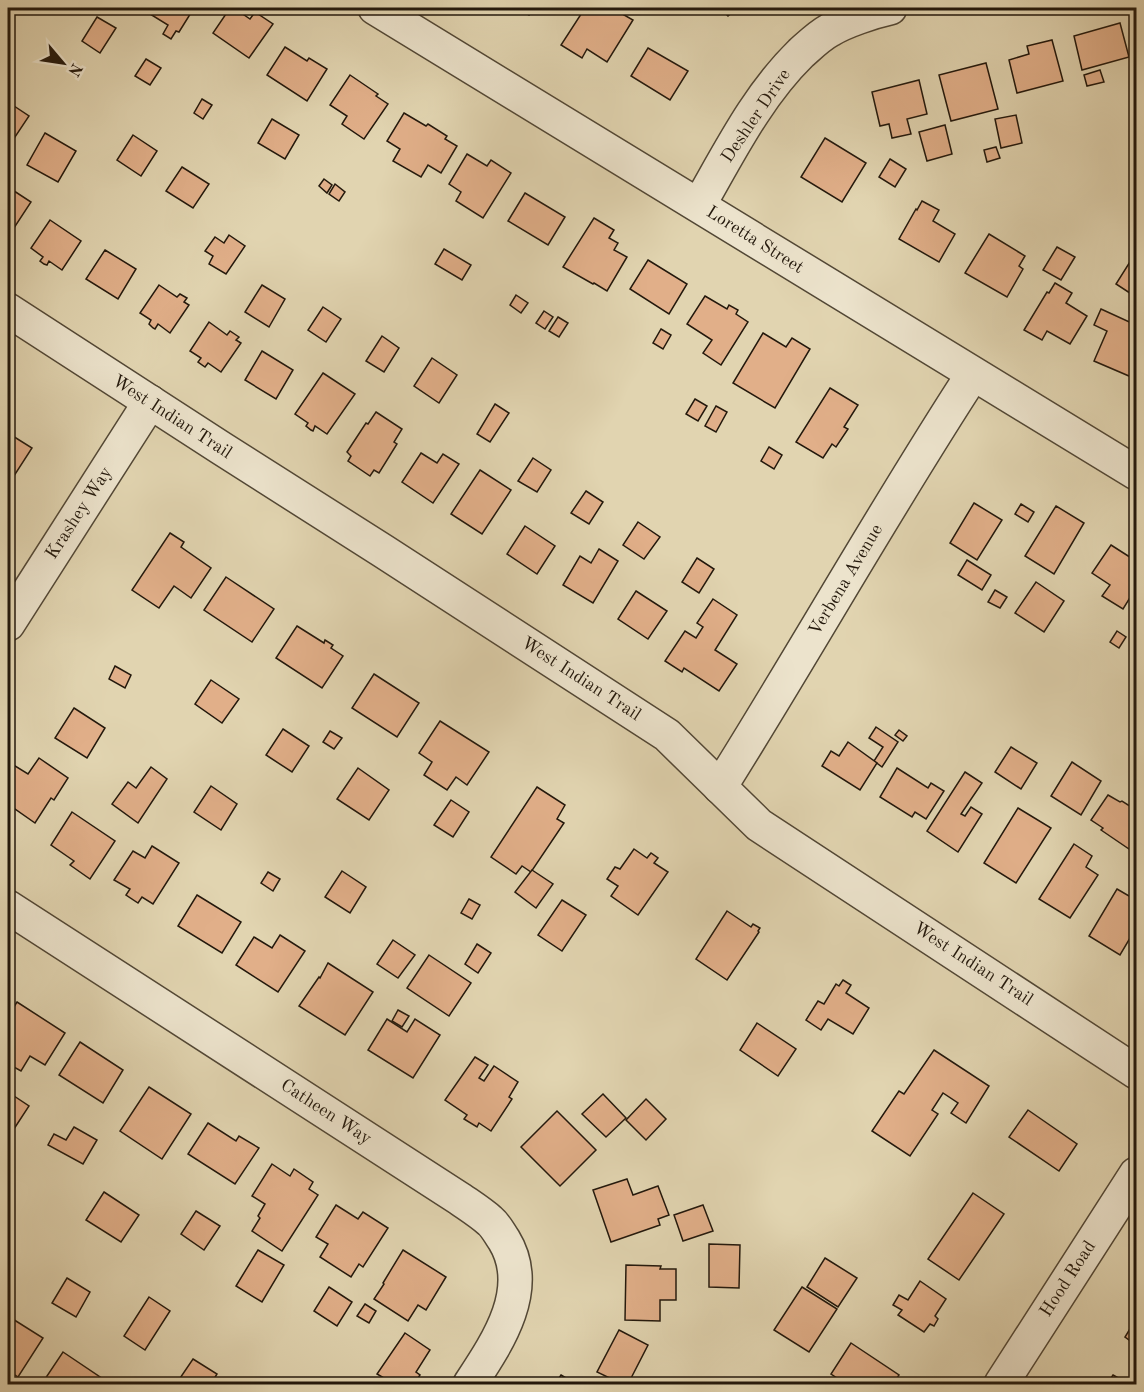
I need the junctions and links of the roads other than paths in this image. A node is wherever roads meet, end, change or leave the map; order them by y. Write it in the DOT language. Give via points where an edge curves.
graph roads {
  1 [pos="375,8"];
  2 [pos="890,8"];
  3 [pos="699,205"];
  4 [pos="8,310"];
  5 [pos="973,374"];
  6 [pos="150,402"];
  7 [pos="1137,472"];
  8 [pos="8,624"];
  9 [pos="720,787"];
  10 [pos="8,907"];
  11 [pos="1137,1072"];
  12 [pos="1137,1174"];
  13 [pos="470,1384"];
  14 [pos="1001,1384"];
  1 -- 3 [label="street, Loretta Street"];
  2 -- 3 [label="street, Deshler Drive" via="829,30 791,63 752,114"];
  3 -- 5 [label="street, Loretta Street"];
  4 -- 6 [label="street, West Indian Trail"];
  5 -- 7 [label="street, Loretta Street"];
  5 -- 9 [label="street, Verbena Avenue"];
  6 -- 8 [label="street, Krashey Way"];
  6 -- 9 [label="street, West Indian Trail" via="667,735"];
  9 -- 11 [label="street, West Indian Trail" via="759,825"];
  10 -- 13 [label="street, Catheen Way" via="490,1221 507,1246 514,1265 515,1285 502,1332"];
  12 -- 14 [label="street, Hood Road"];
}
